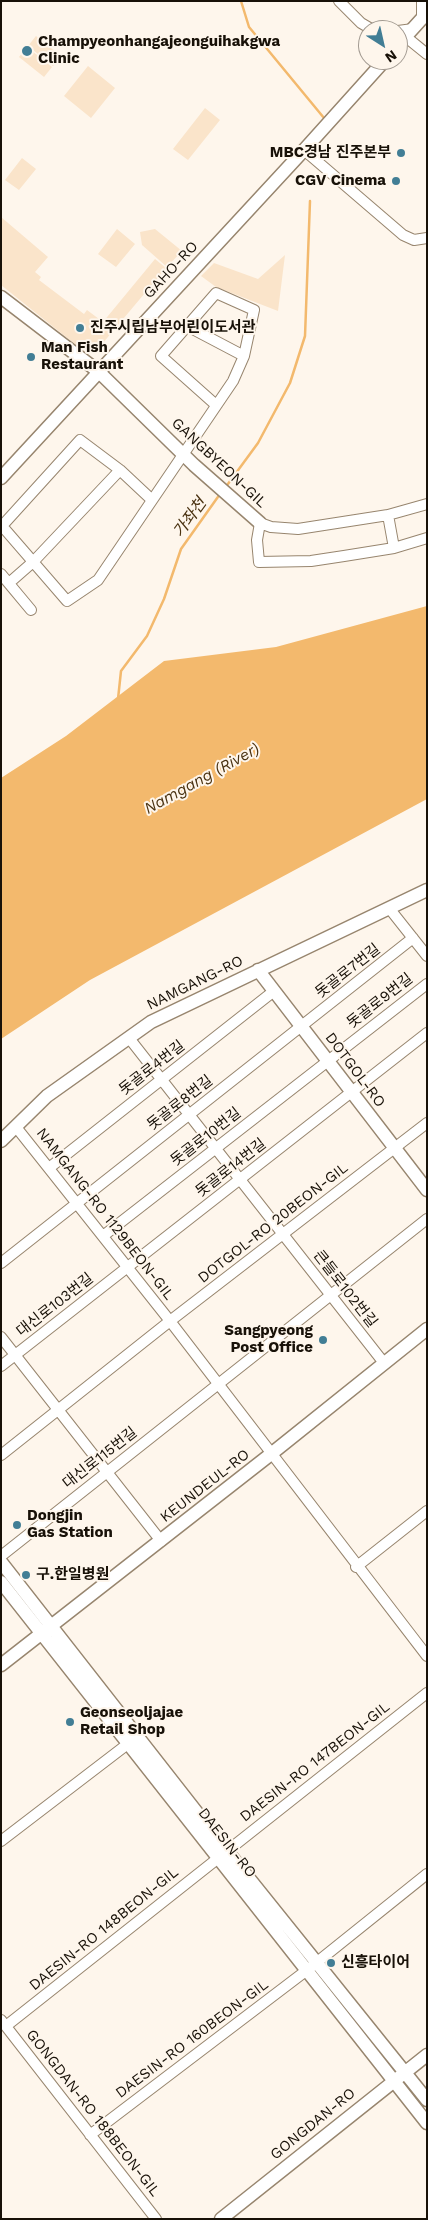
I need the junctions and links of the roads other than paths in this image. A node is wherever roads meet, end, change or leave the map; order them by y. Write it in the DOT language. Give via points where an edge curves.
graph roads {
  1 [pos="339,1"];
  2 [pos="422,1"];
  3 [pos="425,17"];
  4 [pos="358,20"];
  5 [pos="408,32"];
  6 [pos="408,38"];
  7 [pos="427,54"];
  8 [pos="376,70"];
  9 [pos="304,150"];
  10 [pos="427,238"];
  11 [pos="1,297"];
  12 [pos="188,326"];
  13 [pos="244,356"];
  14 [pos="99,372"];
  15 [pos="216,405"];
  16 [pos="183,454"];
  17 [pos="120,470"];
  18 [pos="1,478"];
  19 [pos="152,500"];
  20 [pos="427,504"];
  21 [pos="388,515"];
  22 [pos="260,523"];
  23 [pos="427,538"];
  24 [pos="394,548"];
  25 [pos="33,562"];
  26 [pos="1,574"];
  27 [pos="9,583"];
  28 [pos="31,610"];
  29 [pos="427,890"];
  30 [pos="390,908"];
  31 [pos="414,938"];
  32 [pos="427,956"];
  33 [pos="258,970"];
  34 [pos="427,984"];
  35 [pos="274,991"];
  36 [pos="302,1027"];
  37 [pos="427,1033"];
  38 [pos="129,1038"];
  39 [pos="328,1061"];
  40 [pos="162,1080"];
  41 [pos="352,1092"];
  42 [pos="190,1115"];
  43 [pos="427,1122"];
  44 [pos="16,1127"];
  45 [pos="1,1141"];
  46 [pos="216,1148"];
  47 [pos="395,1148"];
  48 [pos="49,1168"];
  49 [pos="240,1180"];
  50 [pos="427,1190"];
  51 [pos="77,1204"];
  52 [pos="427,1219"];
  53 [pos="282,1234"];
  54 [pos="103,1236"];
  55 [pos="1,1264"];
  56 [pos="128,1268"];
  57 [pos="330,1296"];
  58 [pos="170,1321"];
  59 [pos="427,1329"];
  60 [pos="1,1337"];
  61 [pos="15,1355"];
  62 [pos="384,1363"];
  63 [pos="1,1366"];
  64 [pos="218,1384"];
  65 [pos="58,1409"];
  66 [pos="271,1454"];
  67 [pos="1,1455"];
  68 [pos="108,1472"];
  69 [pos="427,1511"];
  70 [pos="161,1541"];
  71 [pos="1,1556"];
  72 [pos="1,1562"];
  73 [pos="356,1566"];
  74 [pos="1,1582"];
  75 [pos="47,1630"];
  76 [pos="427,1656"];
  77 [pos="1,1665"];
  78 [pos="427,1692"];
  79 [pos="129,1743"];
  80 [pos="1,1841"];
  81 [pos="222,1854"];
  82 [pos="427,1874"];
  83 [pos="312,1966"];
  84 [pos="4,2023"];
  85 [pos="427,2055"];
  86 [pos="405,2072"];
  87 [pos="393,2081"];
  88 [pos="427,2100"];
  89 [pos="427,2123"];
  90 [pos="90,2135"];
  91 [pos="156,2219"];
  92 [pos="221,2219"];
  1 -- 4 [label="street"];
  2 -- 3 [label="street"];
  3 -- 5 [label="street"];
  6 -- 7 [label="street"];
  8 -- 9 [label="street, GAHO-RO"];
  9 -- 10 [label="street" via="403,236 414,240"];
  9 -- 14 [label="street, GAHO-RO"];
  11 -- 14 [label="street, GANGBYEON-GIL"];
  12 -- 13 [label="street"];
  12 -- 13 [label="street" via="216,293 254,310"];
  12 -- 15 [label="street" via="161,356"];
  13 -- 15 [label="street" via="233,381"];
  14 -- 16 [label="street, GANGBYEON-GIL"];
  14 -- 18 [label="street, GAHO-RO"];
  15 -- 16 [label="street"];
  16 -- 19 [label="street"];
  16 -- 22 [label="street, GANGBYEON-GIL"];
  17 -- 19 [label="street"];
  17 -- 25 [label="street"];
  17 -- 25 [label="street" via="80,440 2,526"];
  19 -- 25 [label="street" via="98,580 67,601"];
  20 -- 21 [label="street, GANGBYEON-GIL"];
  21 -- 22 [label="street, GANGBYEON-GIL" via="298,529"];
  21 -- 24 [label="street"];
  22 -- 24 [label="street" via="259,562 311,561"];
  23 -- 24 [label="street"];
  25 -- 27 [label="street"];
  26 -- 27 [label="street"];
  27 -- 28 [label="street"];
  29 -- 30 [label="street, NAMGANG-RO"];
  30 -- 31 [label="street"];
  30 -- 33 [label="street, NAMGANG-RO"];
  31 -- 32 [label="street"];
  31 -- 36 [label="street, 돗골로7번길"];
  33 -- 35 [label="street, DOTGOL-RO"];
  33 -- 38 [label="street, NAMGANG-RO" via="151,1022"];
  34 -- 39 [label="street, 돗골로9번길"];
  35 -- 36 [label="street, DOTGOL-RO"];
  35 -- 40 [label="street, 돗골로4번길"];
  36 -- 39 [label="street, DOTGOL-RO"];
  36 -- 42 [label="street, 돗골로8번길"];
  37 -- 41 [label="street, 돗골로14번길"];
  38 -- 40 [label="street, 큰들로102번길"];
  38 -- 44 [label="street, NAMGANG-RO" via="47,1096"];
  39 -- 41 [label="street, DOTGOL-RO"];
  39 -- 46 [label="street, 돗골로10번길"];
  40 -- 42 [label="street, 큰들로102번길"];
  40 -- 48 [label="street, 돗골로4번길"];
  41 -- 47 [label="street, DOTGOL-RO"];
  41 -- 49 [label="street, 돗골로14번길"];
  42 -- 46 [label="street, 큰들로102번길"];
  42 -- 51 [label="street, 돗골로8번길"];
  43 -- 47 [label="street, DOTGOL-RO 20BEON-GIL"];
  44 -- 45 [label="street, NAMGANG-RO"];
  44 -- 48 [label="street, NAMGANG-RO 1129BEON-GIL"];
  46 -- 49 [label="street, 큰들로102번길"];
  46 -- 54 [label="street, 돗골로10번길"];
  47 -- 50 [label="street, DOTGOL-RO"];
  47 -- 53 [label="street, DOTGOL-RO 20BEON-GIL"];
  48 -- 51 [label="street, NAMGANG-RO 1129BEON-GIL"];
  49 -- 53 [label="street, 큰들로102번길"];
  49 -- 56 [label="street, 돗골로14번길"];
  51 -- 54 [label="street, NAMGANG-RO 1129BEON-GIL"];
  51 -- 55 [label="street, 돗골로8번길"];
  52 -- 57 [label="street, 대신로115번길"];
  53 -- 57 [label="street, 큰들로102번길"];
  53 -- 58 [label="street, DOTGOL-RO 20BEON-GIL"];
  54 -- 56 [label="street, NAMGANG-RO 1129BEON-GIL"];
  56 -- 58 [label="street, NAMGANG-RO 1129BEON-GIL"];
  56 -- 61 [label="street, 대신로103번길"];
  57 -- 62 [label="street, 큰들로102번길"];
  57 -- 64 [label="street, 대신로115번길"];
  58 -- 64 [label="street, NAMGANG-RO 1129BEON-GIL"];
  58 -- 65 [label="street, DOTGOL-RO 20BEON-GIL"];
  59 -- 62 [label="street, KEUNDEUL-RO"];
  60 -- 61 [label="street"];
  61 -- 63 [label="street, 대신로103번길"];
  61 -- 65 [label="street"];
  62 -- 66 [label="street, KEUNDEUL-RO"];
  64 -- 66 [label="street, NAMGANG-RO 1129BEON-GIL"];
  64 -- 68 [label="street, 대신로115번길"];
  65 -- 67 [label="street, DOTGOL-RO 20BEON-GIL"];
  65 -- 68 [label="street"];
  66 -- 70 [label="street, KEUNDEUL-RO"];
  66 -- 73 [label="street, NAMGANG-RO 1129BEON-GIL"];
  68 -- 70 [label="street"];
  68 -- 71 [label="street, 대신로115번길"];
  69 -- 73 [label="street"];
  70 -- 75 [label="street, KEUNDEUL-RO"];
  72 -- 75 [label="street, DAESIN-RO"];
  73 -- 76 [label="street, NAMGANG-RO 1129BEON-GIL"];
  74 -- 75 [label="street, DAESIN-RO"];
  75 -- 77 [label="street, KEUNDEUL-RO"];
  75 -- 79 [label="street, DAESIN-RO"];
  75 -- 81 [label="street, DAESIN-RO"];
  78 -- 81 [label="street, DAESIN-RO 147BEON-GIL"];
  79 -- 80 [label="street"];
  79 -- 81 [label="street, DAESIN-RO"];
  81 -- 83 [label="street, DAESIN-RO"];
  81 -- 84 [label="street, DAESIN-RO 148BEON-GIL"];
  82 -- 83 [label="street, DAESIN-RO 160BEON-GIL"];
  83 -- 86 [label="street, DAESIN-RO"];
  83 -- 87 [label="street, DAESIN-RO"];
  83 -- 90 [label="street, DAESIN-RO 160BEON-GIL"];
  84 -- 90 [label="street, GONGDAN-RO 188BEON-GIL"];
  85 -- 86 [label="street, GONGDAN-RO"];
  86 -- 87 [label="street, GONGDAN-RO"];
  86 -- 88 [label="street, DAESIN-RO"];
  87 -- 89 [label="street, DAESIN-RO"];
  87 -- 92 [label="street, GONGDAN-RO"];
  90 -- 91 [label="street, GONGDAN-RO 188BEON-GIL"];
}
